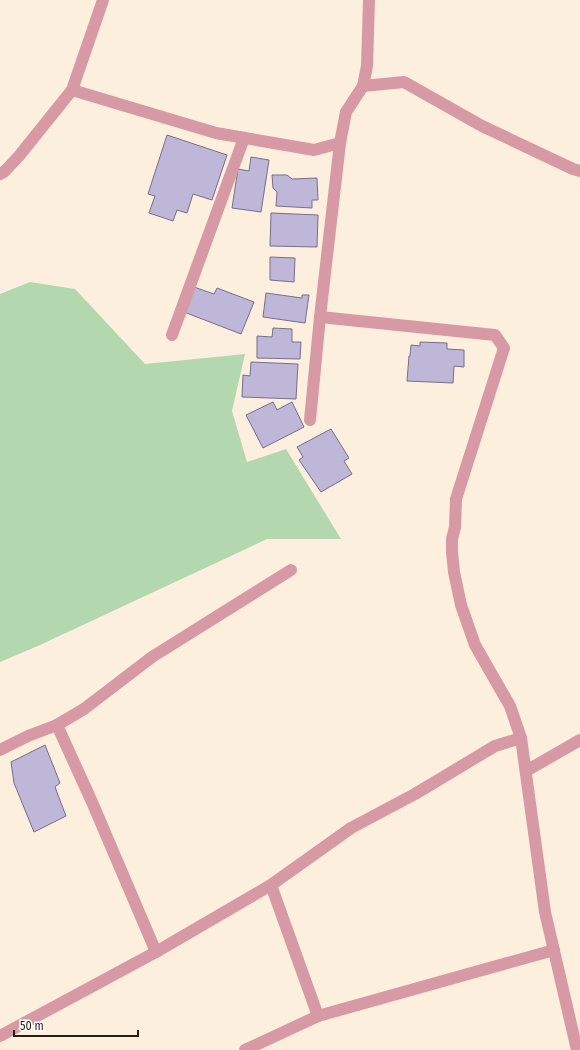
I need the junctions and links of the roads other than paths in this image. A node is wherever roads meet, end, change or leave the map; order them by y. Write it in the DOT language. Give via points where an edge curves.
graph roads {
  1 [pos="103,0"];
  2 [pos="369,0"];
  3 [pos="363,86"];
  4 [pos="72,90"];
  5 [pos="244,138"];
  6 [pos="340,143"];
  7 [pos="580,171"];
  8 [pos="0,174"];
  9 [pos="320,317"];
  10 [pos="172,335"];
  11 [pos="310,420"];
  12 [pos="291,570"];
  13 [pos="57,725"];
  14 [pos="521,738"];
  15 [pos="580,740"];
  16 [pos="0,750"];
  17 [pos="526,771"];
  18 [pos="271,885"];
  19 [pos="554,950"];
  20 [pos="156,952"];
  21 [pos="318,1016"];
  22 [pos="0,1036"];
  23 [pos="245,1050"];
  24 [pos="578,1050"];
  1 -- 4 [label="street"];
  2 -- 3 [label="street" via="367,66"];
  3 -- 6 [label="street" via="346,112"];
  3 -- 7 [label="street" via="404,82 482,126 573,170"];
  4 -- 5 [label="street" via="216,133"];
  4 -- 8 [label="street" via="19,156"];
  5 -- 6 [label="street" via="314,150"];
  5 -- 10 [label="street"];
  6 -- 9 [label="street"];
  9 -- 11 [label="street"];
  9 -- 14 [label="street" via="495,335 504,348 456,499 452,552 461,605 475,645 510,706"];
  12 -- 13 [label="street" via="152,657 84,709"];
  13 -- 16 [label="street"];
  13 -- 20 [label="street"];
  14 -- 17 [label="street"];
  14 -- 18 [label="street" via="495,746 415,794 351,828"];
  15 -- 17 [label="street"];
  17 -- 19 [label="street" via="545,912"];
  18 -- 20 [label="street"];
  18 -- 21 [label="street"];
  19 -- 21 [label="street"];
  19 -- 24 [label="street"];
  20 -- 22 [label="street"];
  21 -- 23 [label="street"];
}
